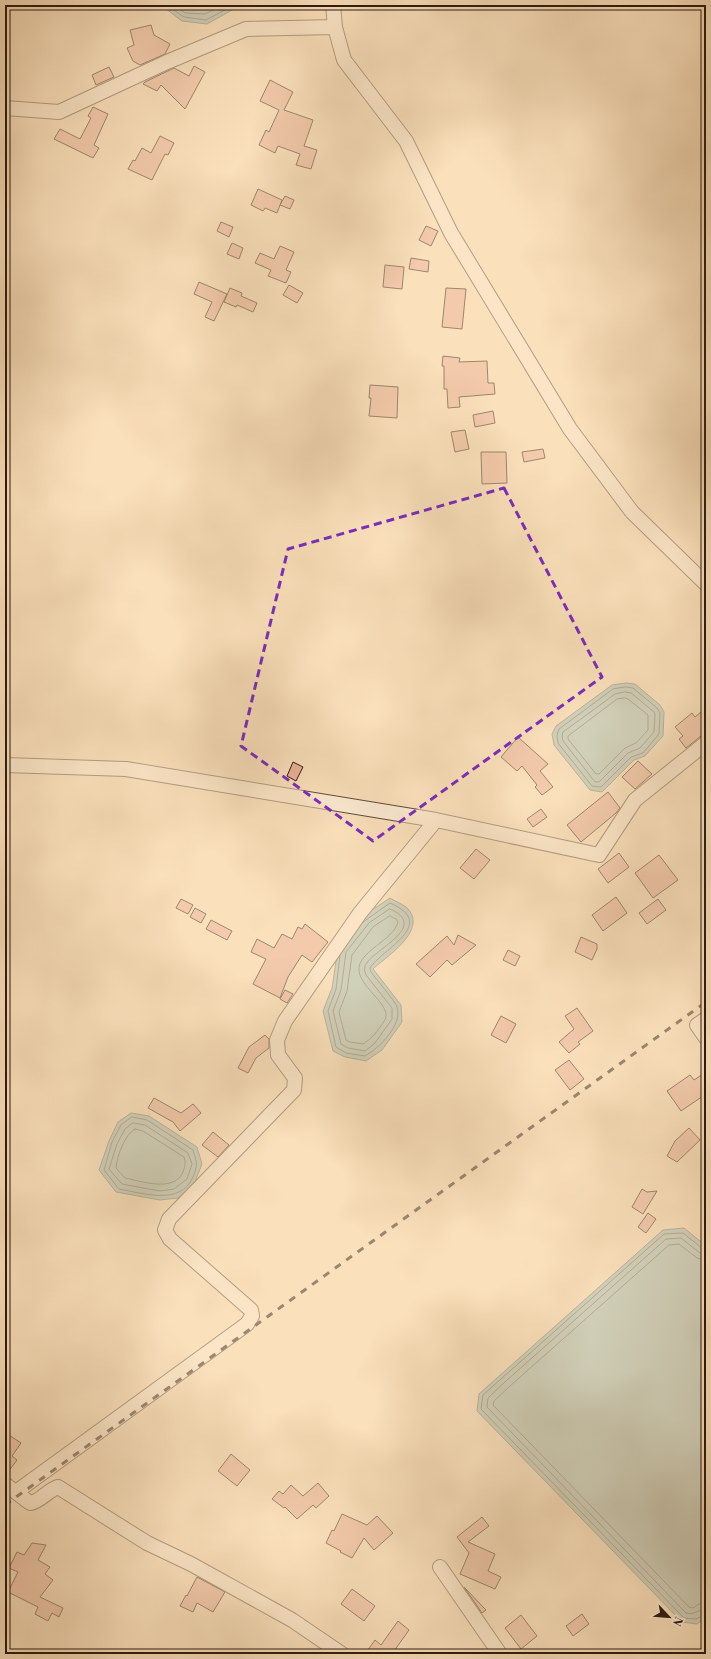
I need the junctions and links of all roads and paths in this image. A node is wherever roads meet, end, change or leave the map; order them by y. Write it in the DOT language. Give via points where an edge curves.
graph roads {
  1 [pos="333,5"];
  2 [pos="335,27"];
  3 [pos="5,108"];
  4 [pos="706,584"];
  5 [pos="706,743"];
  6 [pos="5,765"];
  7 [pos="436,820"];
  8 [pos="706,1019"];
  9 [pos="706,1038"];
  10 [pos="10,1488"];
  11 [pos="440,1566"];
  12 [pos="342,1654"];
  13 [pos="500,1654"];
  1 -- 2 [label="street"];
  2 -- 3 [label="street" via="246,29 59,112"];
  2 -- 4 [label="street" via="344,60 406,141 451,233 570,429 632,512"];
  5 -- 7 [label="street" via="635,800 598,855"];
  6 -- 7 [label="street" via="126,769"];
  7 -- 10 [label="street" via="360,913 285,1021 277,1040 278,1055 295,1078 294,1090 169,1219 165,1230 170,1239 251,1310 252,1316 247,1324"];
  8 -- 9 [label="street" via="697,1025"];
  10 -- 12 [label="street" via="30,1503 58,1487 147,1543 191,1564 292,1620"];
  11 -- 13 [label="street"];
}
